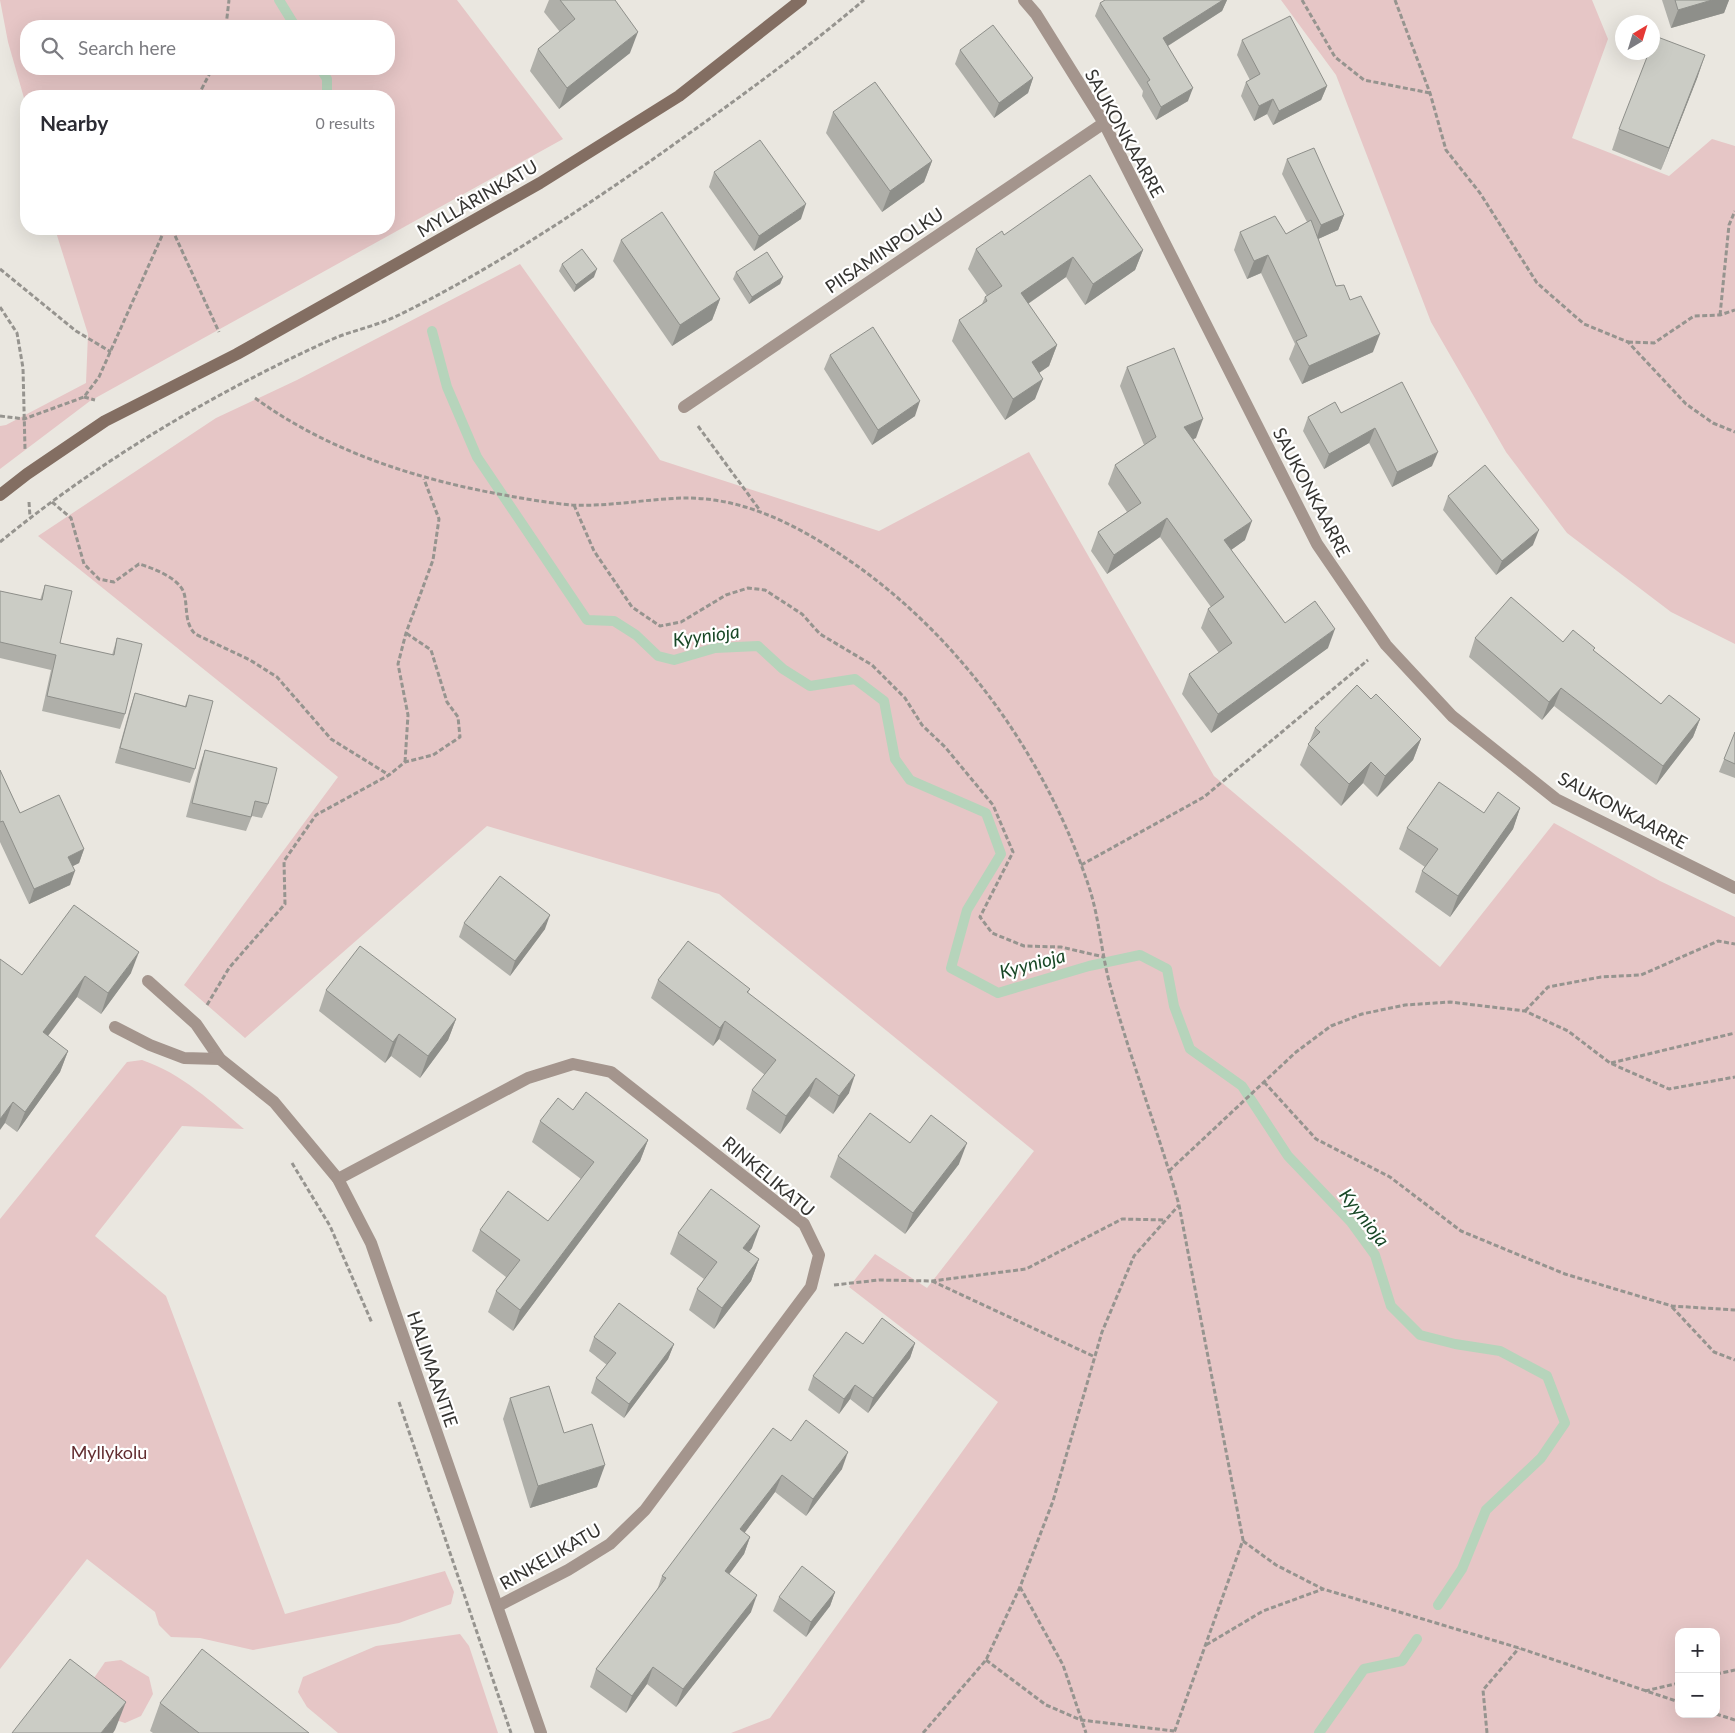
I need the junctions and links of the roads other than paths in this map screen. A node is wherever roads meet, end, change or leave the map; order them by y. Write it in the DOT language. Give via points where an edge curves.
graph roads {
  1 [pos="801,0"];
  2 [pos="1024,0"];
  3 [pos="1104,123"];
  4 [pos="684,407"];
  5 [pos="0,496"];
  6 [pos="1735,888"];
  7 [pos="148,981"];
  8 [pos="115,1027"];
  9 [pos="220,1059"];
  10 [pos="338,1179"];
  11 [pos="498,1606"];
  12 [pos="541,1733"];
  1 -- 5 [label="street, MYLLÄRINKATU" via="679,96 540,183 237,354 105,421"];
  2 -- 3 [label="street, SAUKONKAARRE"];
  3 -- 4 [label="street, PIISAMINPOLKU"];
  3 -- 6 [label="street, SAUKONKAARRE" via="1317,544 1386,645 1452,716 1556,799"];
  7 -- 9 [label="street, HALIMAANTIE" via="196,1024"];
  8 -- 9 [label="street" via="184,1058"];
  9 -- 10 [label="street, HALIMAANTIE" via="274,1102"];
  10 -- 11 [label="street, HALIMAANTIE" via="371,1243"];
  10 -- 11 [label="street, RINKELIKATU" via="528,1078 573,1064 611,1072 804,1224 819,1255 811,1287 645,1510 610,1544"];
  11 -- 12 [label="street, HALIMAANTIE"];
}
